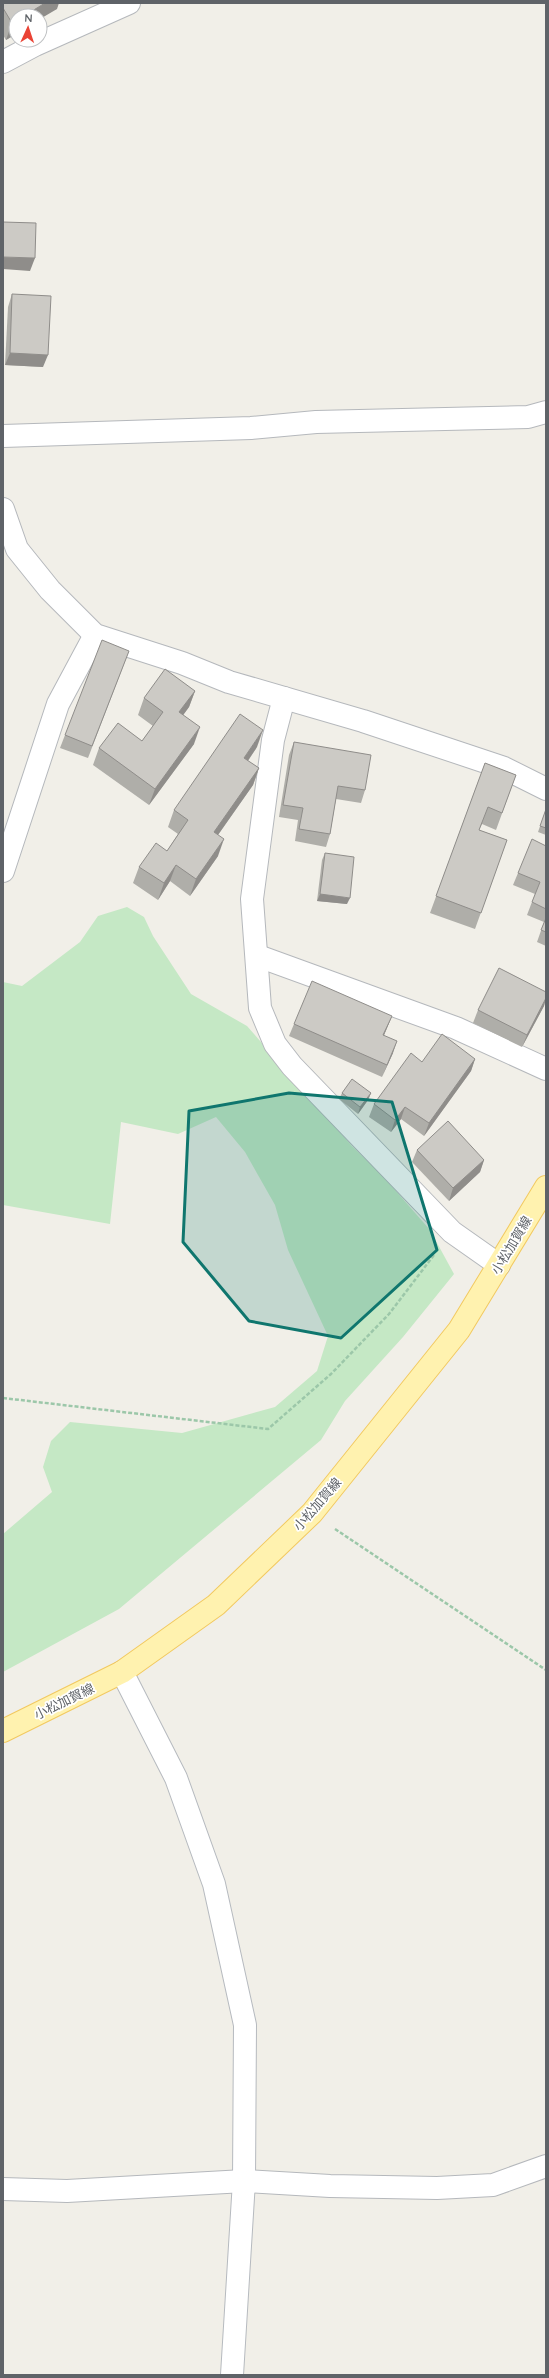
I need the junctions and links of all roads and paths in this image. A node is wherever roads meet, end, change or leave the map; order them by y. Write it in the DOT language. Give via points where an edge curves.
graph roads {
  1 [pos="130,3"];
  2 [pos="3,62"];
  3 [pos="546,412"];
  4 [pos="3,436"];
  5 [pos="3,508"];
  6 [pos="95,635"];
  7 [pos="284,698"];
  8 [pos="546,789"];
  9 [pos="3,871"];
  10 [pos="258,956"];
  11 [pos="546,1069"];
  12 [pos="546,1187"];
  13 [pos="452,1232"];
  14 [pos="499,1265"];
  15 [pos="3,1398"];
  16 [pos="312,1514"];
  17 [pos="546,1670"];
  18 [pos="122,1672"];
  19 [pos="3,1731"];
  20 [pos="546,2166"];
  21 [pos="244,2181"];
  22 [pos="3,2188"];
  23 [pos="232,2375"];
  1 -- 2 [label="street" via="35,44"];
  3 -- 4 [label="street" via="528,417 316,422 251,428"];
  5 -- 6 [label="street" via="17,549 50,590"];
  6 -- 7 [label="street" via="182,663 229,682"];
  6 -- 9 [label="street" via="58,704"];
  7 -- 8 [label="street" via="363,721 504,768"];
  7 -- 10 [label="street" via="273,740 255,866 252,899"];
  10 -- 11 [label="street" via="456,1028"];
  10 -- 13 [label="street" via="260,1008 275,1044 292,1066"];
  12 -- 14 [label="main road, 小松加賀線"];
  13 -- 14 [label="street"];
  13 -- 15 [label="path" via="389,1314 331,1374 268,1429"];
  14 -- 16 [label="main road, 小松加賀線" via="459,1330"];
  16 -- 17 [label="path"];
  16 -- 18 [label="main road, 小松加賀線" via="216,1605"];
  18 -- 19 [label="main road, 小松加賀線"];
  18 -- 21 [label="street" via="176,1778 214,1884 245,2025"];
  20 -- 21 [label="street" via="493,2186 330,2186"];
  21 -- 22 [label="street" via="67,2191"];
  21 -- 23 [label="street"];
}
